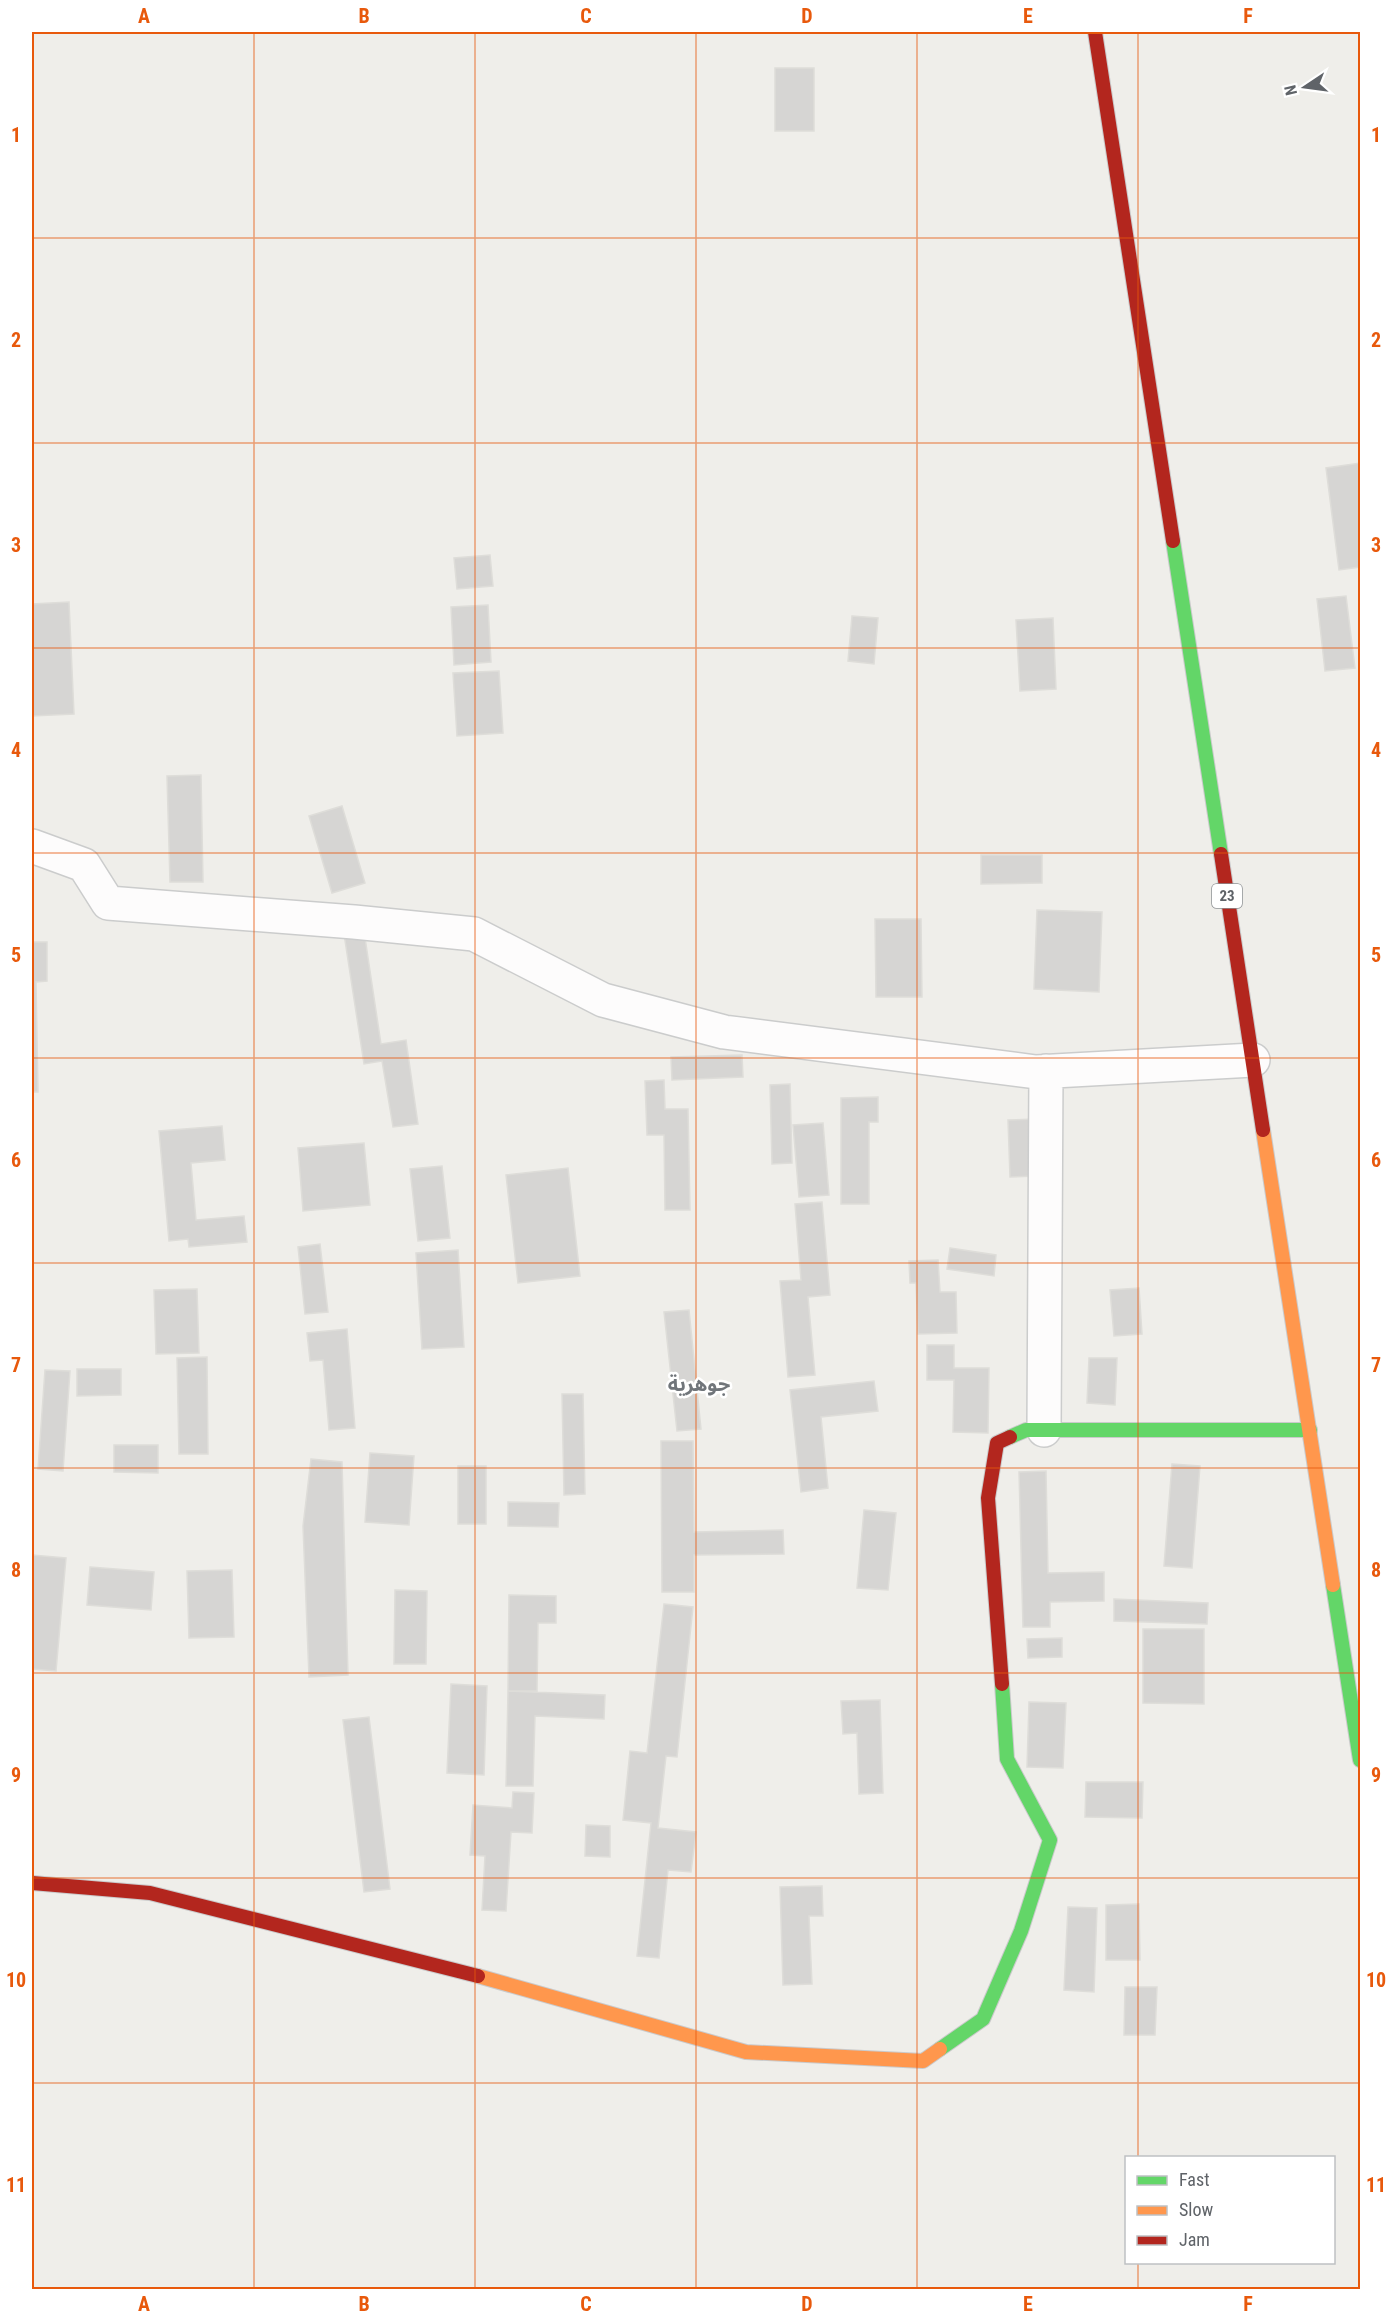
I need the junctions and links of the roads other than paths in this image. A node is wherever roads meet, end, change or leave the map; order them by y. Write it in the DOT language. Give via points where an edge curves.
graph roads {
  1 [pos="1095,32"];
  2 [pos="32,846"];
  3 [pos="1253,1060"];
  4 [pos="1046,1071"];
  5 [pos="1044,1430"];
  6 [pos="1310,1430"];
  7 [pos="1360,1760"];
  8 [pos="32,1883"];
  1 -- 3 [label="street, 23"];
  2 -- 4 [label="street" via="84,865 108,903 474,934 603,1000 724,1032"];
  3 -- 4 [label="street"];
  3 -- 6 [label="street, 23"];
  4 -- 5 [label="street"];
  5 -- 6 [label="street"];
  5 -- 8 [label="street" via="1026,1430 997,1443 988,1498 1006,1759 1050,1840 1021,1931 983,2019 923,2061 746,2052 530,1989 150,1893"];
  6 -- 7 [label="street, 23"];
}
